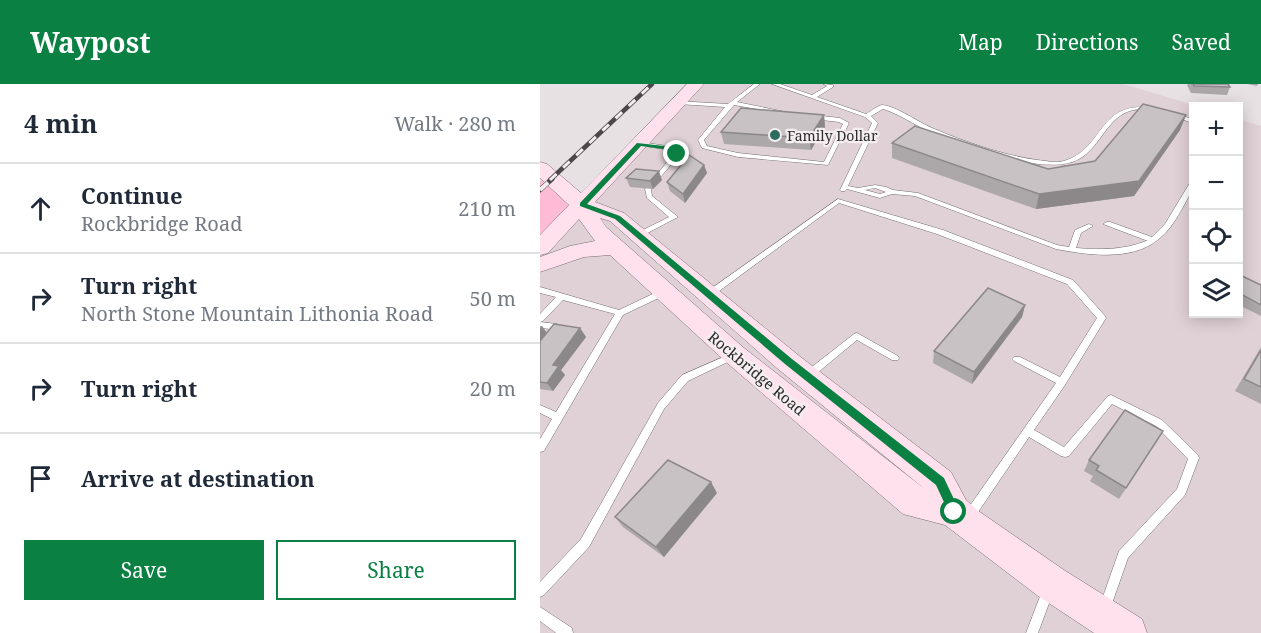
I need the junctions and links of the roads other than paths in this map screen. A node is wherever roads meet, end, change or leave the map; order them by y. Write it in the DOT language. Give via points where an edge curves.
graph roads {
  1 [pos="696,84"];
  2 [pos="757,84"];
  3 [pos="775,84"];
  4 [pos="826,84"];
  5 [pos="812,97"];
  6 [pos="678,102"];
  7 [pos="731,105"];
  8 [pos="1155,110"];
  9 [pos="1164,112"];
  10 [pos="792,115"];
  11 [pos="801,116"];
  12 [pos="867,116"];
  13 [pos="1189,120"];
  14 [pos="640,144"];
  15 [pos="540,168"];
  16 [pos="656,179"];
  17 [pos="845,187"];
  18 [pos="648,189"];
  19 [pos="1189,189"];
  20 [pos="838,201"];
  21 [pos="582,205"];
  22 [pos="1107,224"];
  23 [pos="1089,226"];
  24 [pos="1153,240"];
  25 [pos="628,242"];
  26 [pos="540,248"];
  27 [pos="1071,250"];
  28 [pos="540,265"];
  29 [pos="540,290"];
  30 [pos="664,291"];
  31 [pos="562,296"];
  32 [pos="708,296"];
  33 [pos="620,314"];
  34 [pos="540,319"];
  35 [pos="540,325"];
  36 [pos="540,350"];
  37 [pos="735,355"];
  38 [pos="895,358"];
  39 [pos="1017,359"];
  40 [pos="807,376"];
  41 [pos="1062,382"];
  42 [pos="540,409"];
  43 [pos="558,417"];
  44 [pos="1028,431"];
  45 [pos="540,448"];
  46 [pos="960,516"];
  47 [pos="1051,583"];
  48 [pos="540,591"];
  49 [pos="540,613"];
  50 [pos="1115,625"];
  51 [pos="567,633"];
  52 [pos="1032,633"];
  1 -- 6 [label="main road"];
  2 -- 7 [label="lane"];
  3 -- 5 [label="lane"];
  4 -- 5 [label="lane" via="831,86"];
  5 -- 12 [label="lane"];
  6 -- 7 [label="lane"];
  6 -- 14 [label="main road"];
  7 -- 10 [label="lane"];
  7 -- 11 [label="lane" via="701,140 704,147 738,156 826,164 846,123"];
  8 -- 12 [label="lane" via="1137,106 1120,111 1080,157 1063,164 1034,164 930,130 882,107"];
  9 -- 13 [label="lane"];
  12 -- 17 [label="lane" via="875,123"];
  14 -- 16 [label="lane" via="672,148 677,154"];
  14 -- 21 [label="main road"];
  15 -- 21 [label="main road, Rockbridge Road"];
  17 -- 20 [label="lane"];
  17 -- 27 [label="lane" via="880,195 916,194"];
  18 -- 25 [label="lane" via="649,197 674,217"];
  19 -- 24 [label="lane"];
  20 -- 32 [label="lane"];
  20 -- 41 [label="lane" via="940,232 1070,282 1102,318"];
  21 -- 25 [label="main road, Rockbridge Road" via="597,231"];
  21 -- 26 [label="main road"];
  22 -- 24 [label="lane"];
  23 -- 27 [label="lane" via="1078,232"];
  24 -- 27 [label="lane" via="1141,247 1106,252"];
  25 -- 28 [label="main road" via="584,248"];
  25 -- 30 [label="main road, Rockbridge Road"];
  25 -- 32 [label="main road, Rockbridge Road"];
  29 -- 31 [label="lane"];
  30 -- 33 [label="lane"];
  30 -- 37 [label="main road, Rockbridge Road"];
  31 -- 33 [label="lane"];
  31 -- 34 [label="lane"];
  32 -- 40 [label="main road, Rockbridge Road"];
  33 -- 43 [label="lane"];
  35 -- 36 [label="lane" via="557,327"];
  37 -- 46 [label="main road, Rockbridge Road" via="915,503"];
  37 -- 48 [label="lane" via="686,378 661,406 585,543"];
  38 -- 40 [label="lane" via="857,336"];
  39 -- 41 [label="lane"];
  40 -- 46 [label="main road, Rockbridge Road" via="940,482"];
  41 -- 44 [label="lane"];
  42 -- 43 [label="lane"];
  43 -- 45 [label="lane"];
  44 -- 46 [label="lane"];
  44 -- 50 [label="lane" via="1065,453 1111,399 1159,423 1194,458 1180,492 1123,555"];
  46 -- 47 [label="main road, Rockbridge Road"];
  47 -- 50 [label="main road, Rockbridge Road"];
  47 -- 52 [label="lane"];
  49 -- 51 [label="lane"];
}
